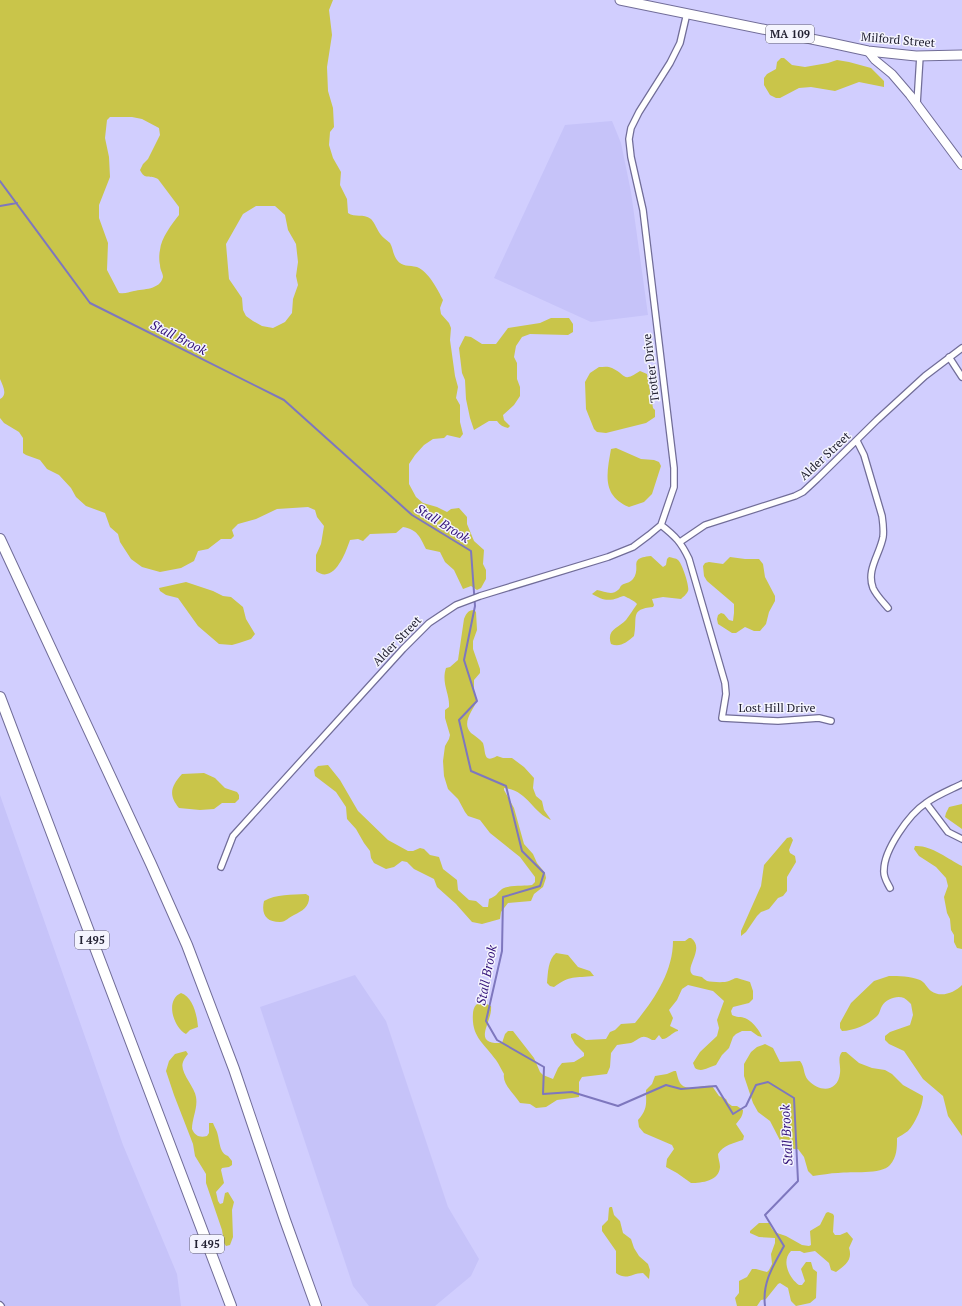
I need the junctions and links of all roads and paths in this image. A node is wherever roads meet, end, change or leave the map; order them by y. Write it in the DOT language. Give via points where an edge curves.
graph roads {
  1 [pos="620,0"];
  2 [pos="687,13"];
  3 [pos="868,51"];
  4 [pos="962,55"];
  5 [pos="920,56"];
  6 [pos="917,104"];
  7 [pos="962,165"];
  8 [pos="962,348"];
  9 [pos="950,357"];
  10 [pos="962,377"];
  11 [pos="857,441"];
  12 [pos="661,525"];
  13 [pos="0,539"];
  14 [pos="680,542"];
  15 [pos="888,608"];
  16 [pos="0,697"];
  17 [pos="831,722"];
  18 [pos="962,784"];
  19 [pos="926,803"];
  20 [pos="962,839"];
  21 [pos="221,867"];
  22 [pos="890,888"];
  23 [pos="231,1306"];
  24 [pos="316,1306"];
  1 -- 2 [label="main road, Milford Street / MA 109"];
  2 -- 3 [label="main road, Milford Street / MA 109"];
  2 -- 12 [label="street, Trotter Drive" via="680,44 638,112 629,139 643,210 674,468 674,487"];
  3 -- 5 [label="main road, Milford Street / MA 109"];
  3 -- 6 [label="street" via="892,74"];
  4 -- 5 [label="main road, Milford Street / MA 109"];
  5 -- 6 [label="street"];
  6 -- 7 [label="street"];
  8 -- 9 [label="street, Alder Street"];
  9 -- 10 [label="street"];
  9 -- 11 [label="street, Alder Street" via="924,376"];
  11 -- 14 [label="street, Alder Street" via="803,492 705,525"];
  11 -- 15 [label="street" via="864,455 883,522 883,538 873,564 871,581 873,588"];
  12 -- 14 [label="street"];
  12 -- 21 [label="street, Alder Street" via="633,546 608,557 480,596 456,606 429,623 233,836"];
  13 -- 24 [label="highway" via="187,946 234,1069"];
  14 -- 17 [label="street, Lost Hill Drive" via="689,559 725,682 722,718 778,721 819,718"];
  16 -- 23 [label="highway, I 495"];
  18 -- 19 [label="street"];
  19 -- 20 [label="street" via="948,832"];
  19 -- 22 [label="street" via="895,839 888,854 883,872"];
}
